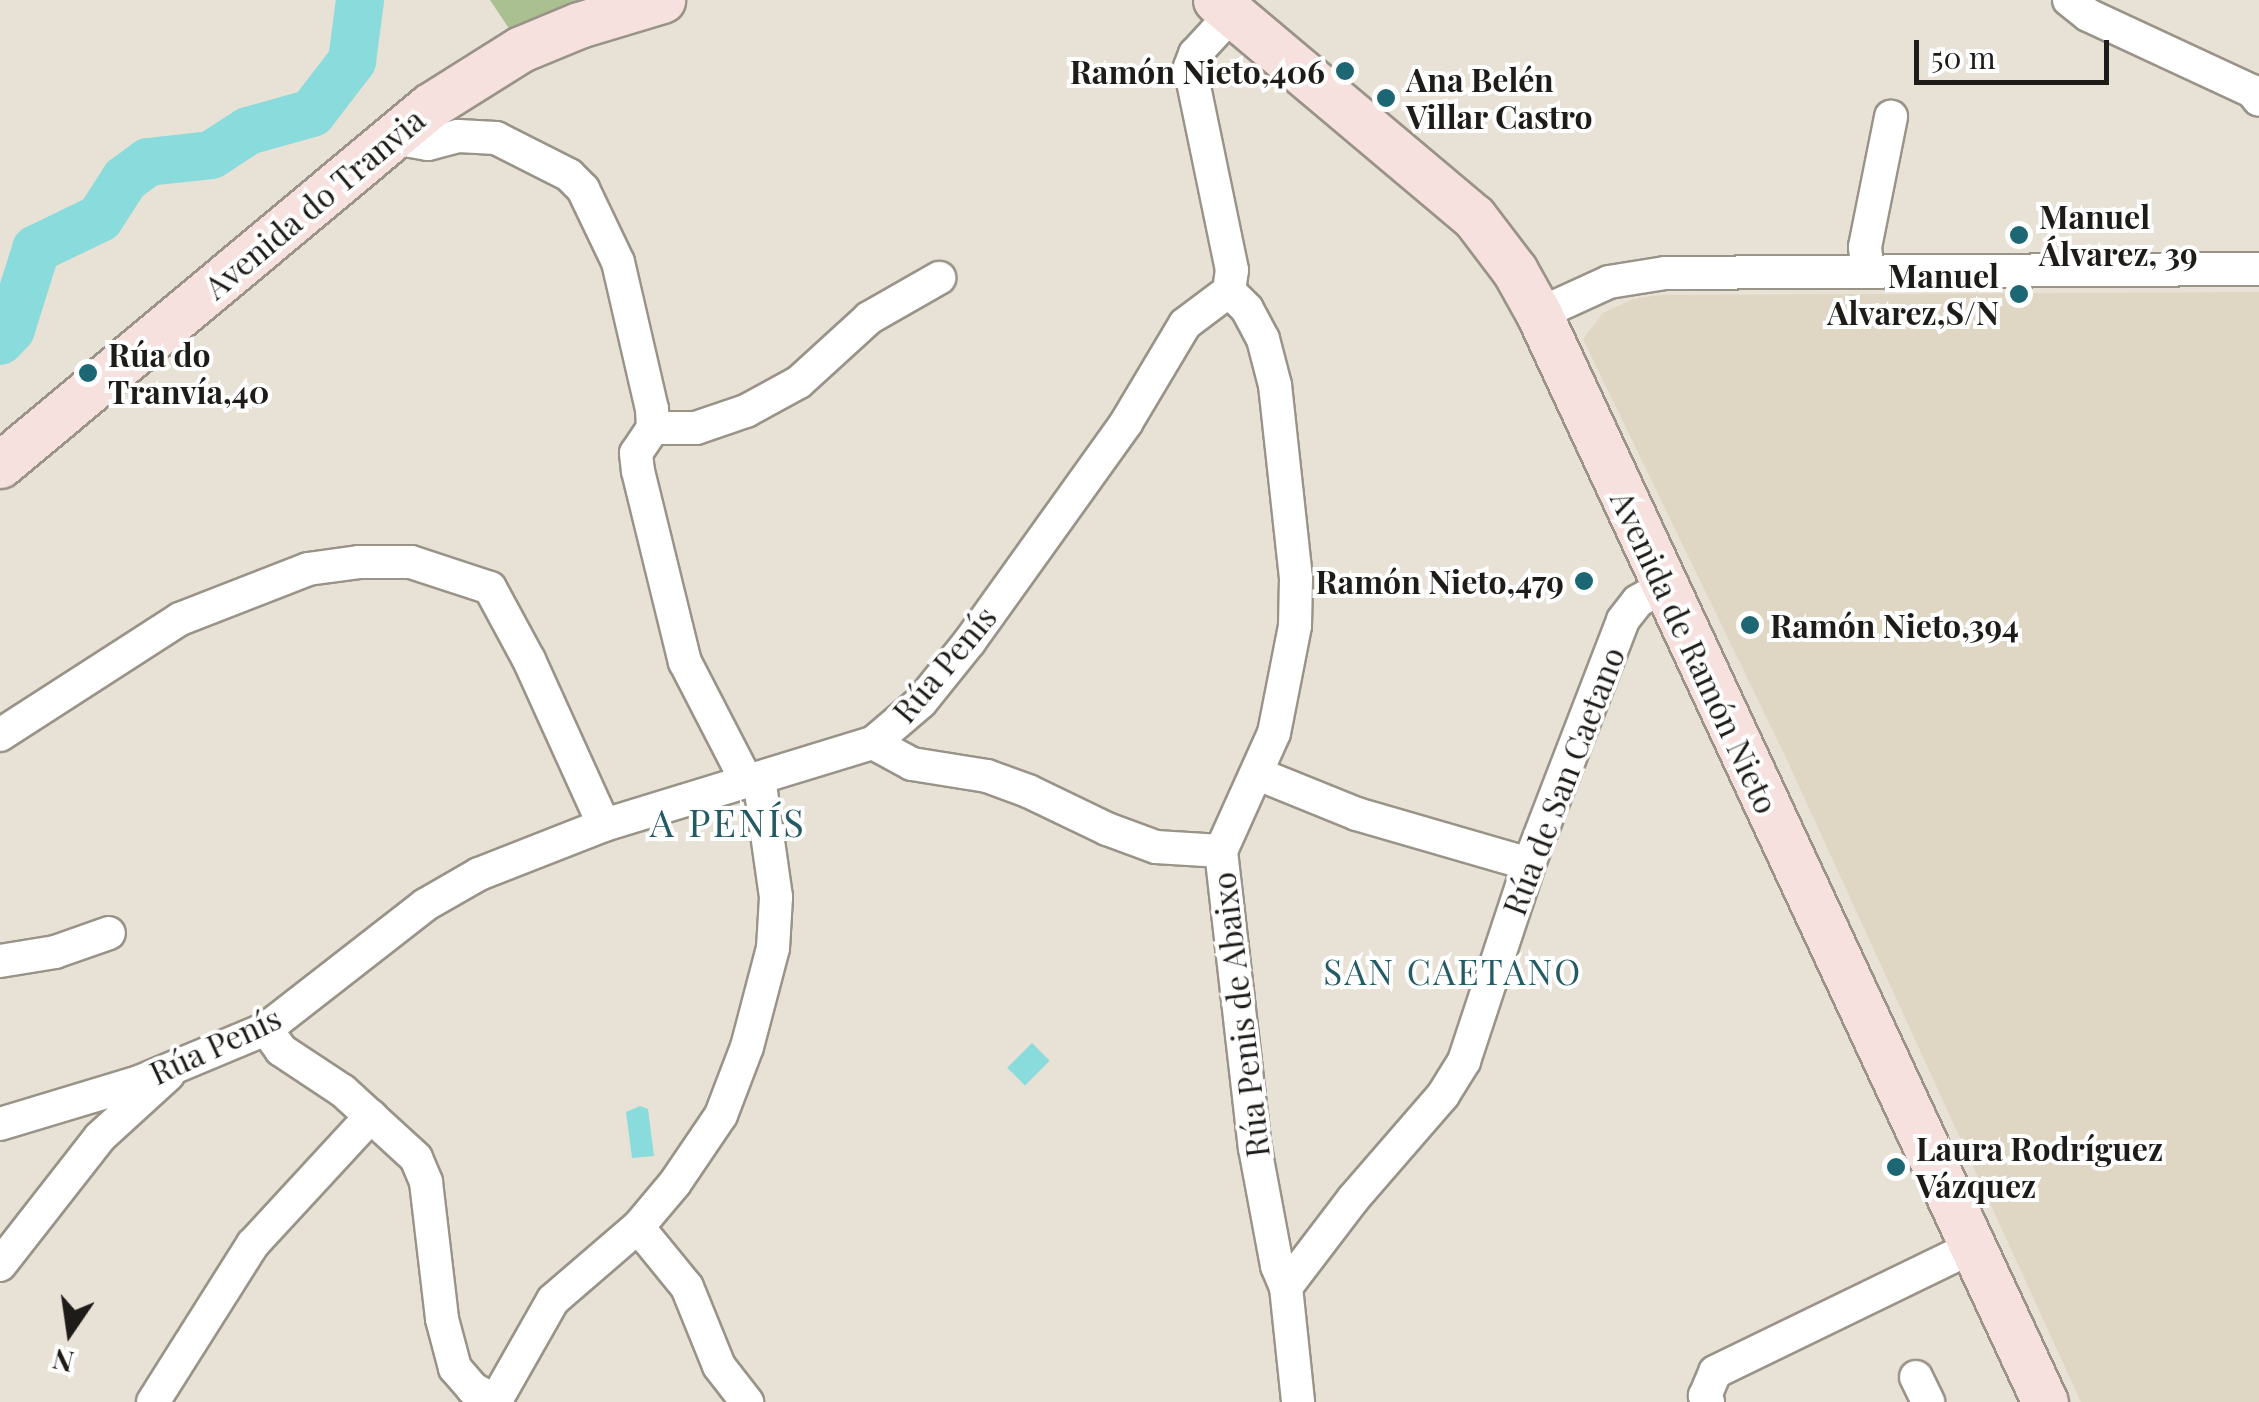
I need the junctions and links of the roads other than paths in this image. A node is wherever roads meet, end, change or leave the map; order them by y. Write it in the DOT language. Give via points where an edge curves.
graph roads {
  1 [pos="662,0"];
  2 [pos="2069,0"];
  3 [pos="1224,7"];
  4 [pos="2259,100"];
  5 [pos="1892,117"];
  6 [pos="398,132"];
  7 [pos="2259,269"];
  8 [pos="1868,272"];
  9 [pos="940,278"];
  10 [pos="1229,291"];
  11 [pos="1539,314"];
  12 [pos="653,428"];
  13 [pos="0,465"];
  14 [pos="1664,586"];
  15 [pos="0,735"];
  16 [pos="873,742"];
  17 [pos="1258,774"];
  18 [pos="753,779"];
  19 [pos="604,826"];
  20 [pos="1221,851"];
  21 [pos="1529,864"];
  22 [pos="109,933"];
  23 [pos="0,961"];
  24 [pos="266,1028"];
  25 [pos="174,1068"];
  26 [pos="370,1116"];
  27 [pos="0,1124"];
  28 [pos="638,1227"];
  29 [pos="1972,1247"];
  30 [pos="0,1265"];
  31 [pos="1286,1287"];
  32 [pos="495,1401"];
  33 [pos="153,1402"];
  34 [pos="746,1402"];
  35 [pos="1298,1402"];
  36 [pos="1708,1402"];
  37 [pos="2045,1402"];
  1 -- 6 [label="main road, Avenida do Tranvia" via="520,49"];
  2 -- 4 [label="street"];
  3 -- 10 [label="street" via="1190,68 1232,270"];
  3 -- 11 [label="main road, Avenida de Ramón Nieto" via="1474,217"];
  5 -- 8 [label="street" via="1866,247"];
  6 -- 12 [label="street" via="428,144 458,136 496,138 569,174 583,190 618,262"];
  6 -- 13 [label="main road, Avenida do Tranvia"];
  7 -- 8 [label="street"];
  8 -- 11 [label="street" via="1634,276"];
  9 -- 12 [label="street" via="869,318 799,382 746,411 696,428"];
  10 -- 16 [label="street, Rúa Penís" via="1185,324 1126,422 970,641 921,702"];
  10 -- 17 [label="street, Rúa Penis de Abaixo" via="1263,339 1276,385 1296,578 1286,682"];
  11 -- 14 [label="main road, Avenida de Ramón Nieto"];
  12 -- 18 [label="street" via="636,452 638,471 685,662"];
  14 -- 21 [label="street, Rúa de San Caetano" via="1638,601 1623,620"];
  14 -- 29 [label="main road, Avenida de Ramón Nieto"];
  15 -- 19 [label="street" via="180,619 308,569 411,562 490,588"];
  16 -- 18 [label="street, Rúa Penís"];
  16 -- 20 [label="street" via="912,764 1028,790 1156,847"];
  17 -- 20 [label="street, Rúa Penis de Abaixo"];
  17 -- 21 [label="street" via="1358,814"];
  18 -- 19 [label="street, Rúa Penís"];
  18 -- 28 [label="street" via="776,897 773,948 721,1115"];
  19 -- 24 [label="street, Rúa Penís" via="479,874 425,905"];
  20 -- 31 [label="street, Rúa Penis de Abaixo" via="1255,1148"];
  21 -- 31 [label="street, Rúa de San Caetano" via="1464,1060 1443,1096"];
  22 -- 23 [label="street"];
  24 -- 25 [label="street, Rúa Penís"];
  24 -- 26 [label="street" via="281,1050"];
  25 -- 27 [label="street, Rúa Penís"];
  25 -- 30 [label="street" via="100,1137"];
  26 -- 32 [label="street" via="416,1158 426,1182 442,1320 455,1368"];
  26 -- 33 [label="street" via="254,1244"];
  28 -- 32 [label="street" via="553,1300"];
  28 -- 34 [label="street" via="686,1287 719,1366"];
  29 -- 36 [label="street" via="1715,1372"];
  29 -- 37 [label="main road, Avenida de Ramón Nieto"];
  31 -- 35 [label="street, Rúa Penis de Abaixo"];
}
